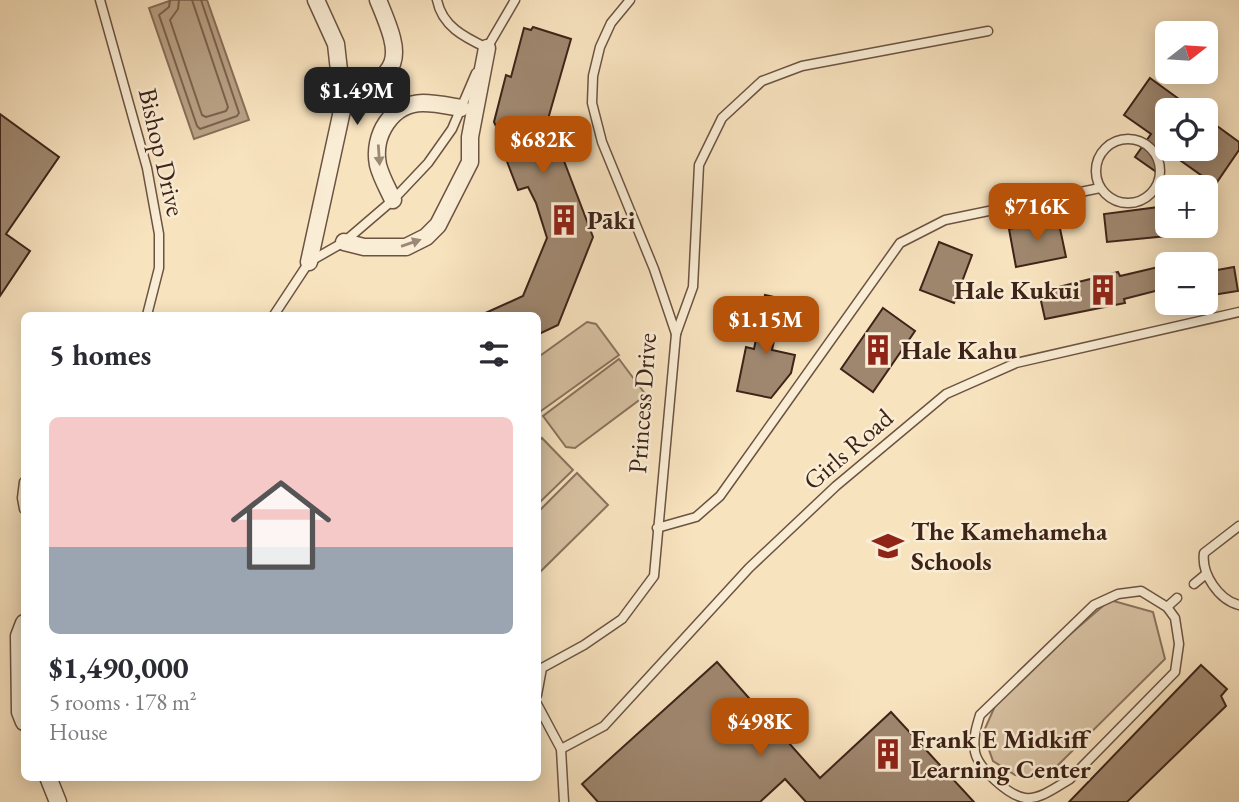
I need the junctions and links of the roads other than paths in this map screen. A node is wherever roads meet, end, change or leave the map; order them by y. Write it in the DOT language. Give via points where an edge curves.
graph roads {
  1 [pos="100,0"];
  2 [pos="316,0"];
  3 [pos="378,0"];
  4 [pos="437,0"];
  5 [pos="515,0"];
  6 [pos="630,0"];
  7 [pos="988,31"];
  8 [pos="487,48"];
  9 [pos="343,106"];
  10 [pos="461,108"];
  11 [pos="1100,188"];
  12 [pos="393,200"];
  13 [pos="344,242"];
  14 [pos="309,262"];
  15 [pos="148,312"];
  16 [pos="276,312"];
  17 [pos="1239,312"];
  18 [pos="676,334"];
  19 [pos="1239,526"];
  20 [pos="657,528"];
  21 [pos="1206,574"];
  22 [pos="1194,584"];
  23 [pos="1177,598"];
  24 [pos="1239,606"];
  25 [pos="1167,607"];
  26 [pos="21,631"];
  27 [pos="541,673"];
  28 [pos="541,712"];
  29 [pos="21,714"];
  30 [pos="561,749"];
  31 [pos="50,781"];
  32 [pos="1026,800"];
  33 [pos="58,802"];
  34 [pos="564,802"];
  1 -- 15 [label="lane, Bishop Drive" via="147,168 159,234 157,282"];
  2 -- 9 [label="street" via="336,44"];
  3 -- 9 [label="street" via="394,38 394,64 379,81"];
  4 -- 8 [label="lane" via="449,25"];
  5 -- 8 [label="lane"];
  6 -- 18 [label="lane, Princess Drive" via="611,23 600,47 593,103 598,130"];
  7 -- 18 [label="lane" via="802,66 762,81 722,118 699,165 694,287"];
  8 -- 10 [label="lane"];
  13 -- 8 [label="street, one-way" via="406,247 438,225 470,162 470,138"];
  9 -- 14 [label="street"];
  10 -- 12 [label="lane" via="434,155"];
  10 -- 12 [label="street, one-way" via="421,103 399,108 384,124 377,145 378,164"];
  11 -- 11 [label="lane" via="1122,203 1144,199 1157,187 1158,158 1144,142 1131,138 1112,142 1097,159"];
  11 -- 20 [label="lane" via="945,220 900,243 719,496 696,517"];
  12 -- 13 [label="lane"];
  13 -- 14 [label="lane"];
  14 -- 16 [label="lane"];
  17 -- 30 [label="lane, Girls Road" via="1016,363 946,394 836,486 749,568 604,726"];
  18 -- 20 [label="lane, Princess Drive"];
  19 -- 21 [label="lane" via="1204,553"];
  20 -- 27 [label="lane, Princess Drive" via="654,576 622,619 542,668"];
  21 -- 22 [label="lane"];
  21 -- 24 [label="lane" via="1229,603"];
  23 -- 25 [label="lane"];
  25 -- 32 [label="lane" via="1175,618 1179,644 1175,672 1070,779"];
  25 -- 32 [label="lane" via="1141,591 1118,594 1094,605 980,715 974,734 975,756 1002,788"];
  26 -- 29 [label="street"];
  28 -- 30 [label="lane"];
  30 -- 34 [label="lane"];
  31 -- 33 [label="street"];
}
